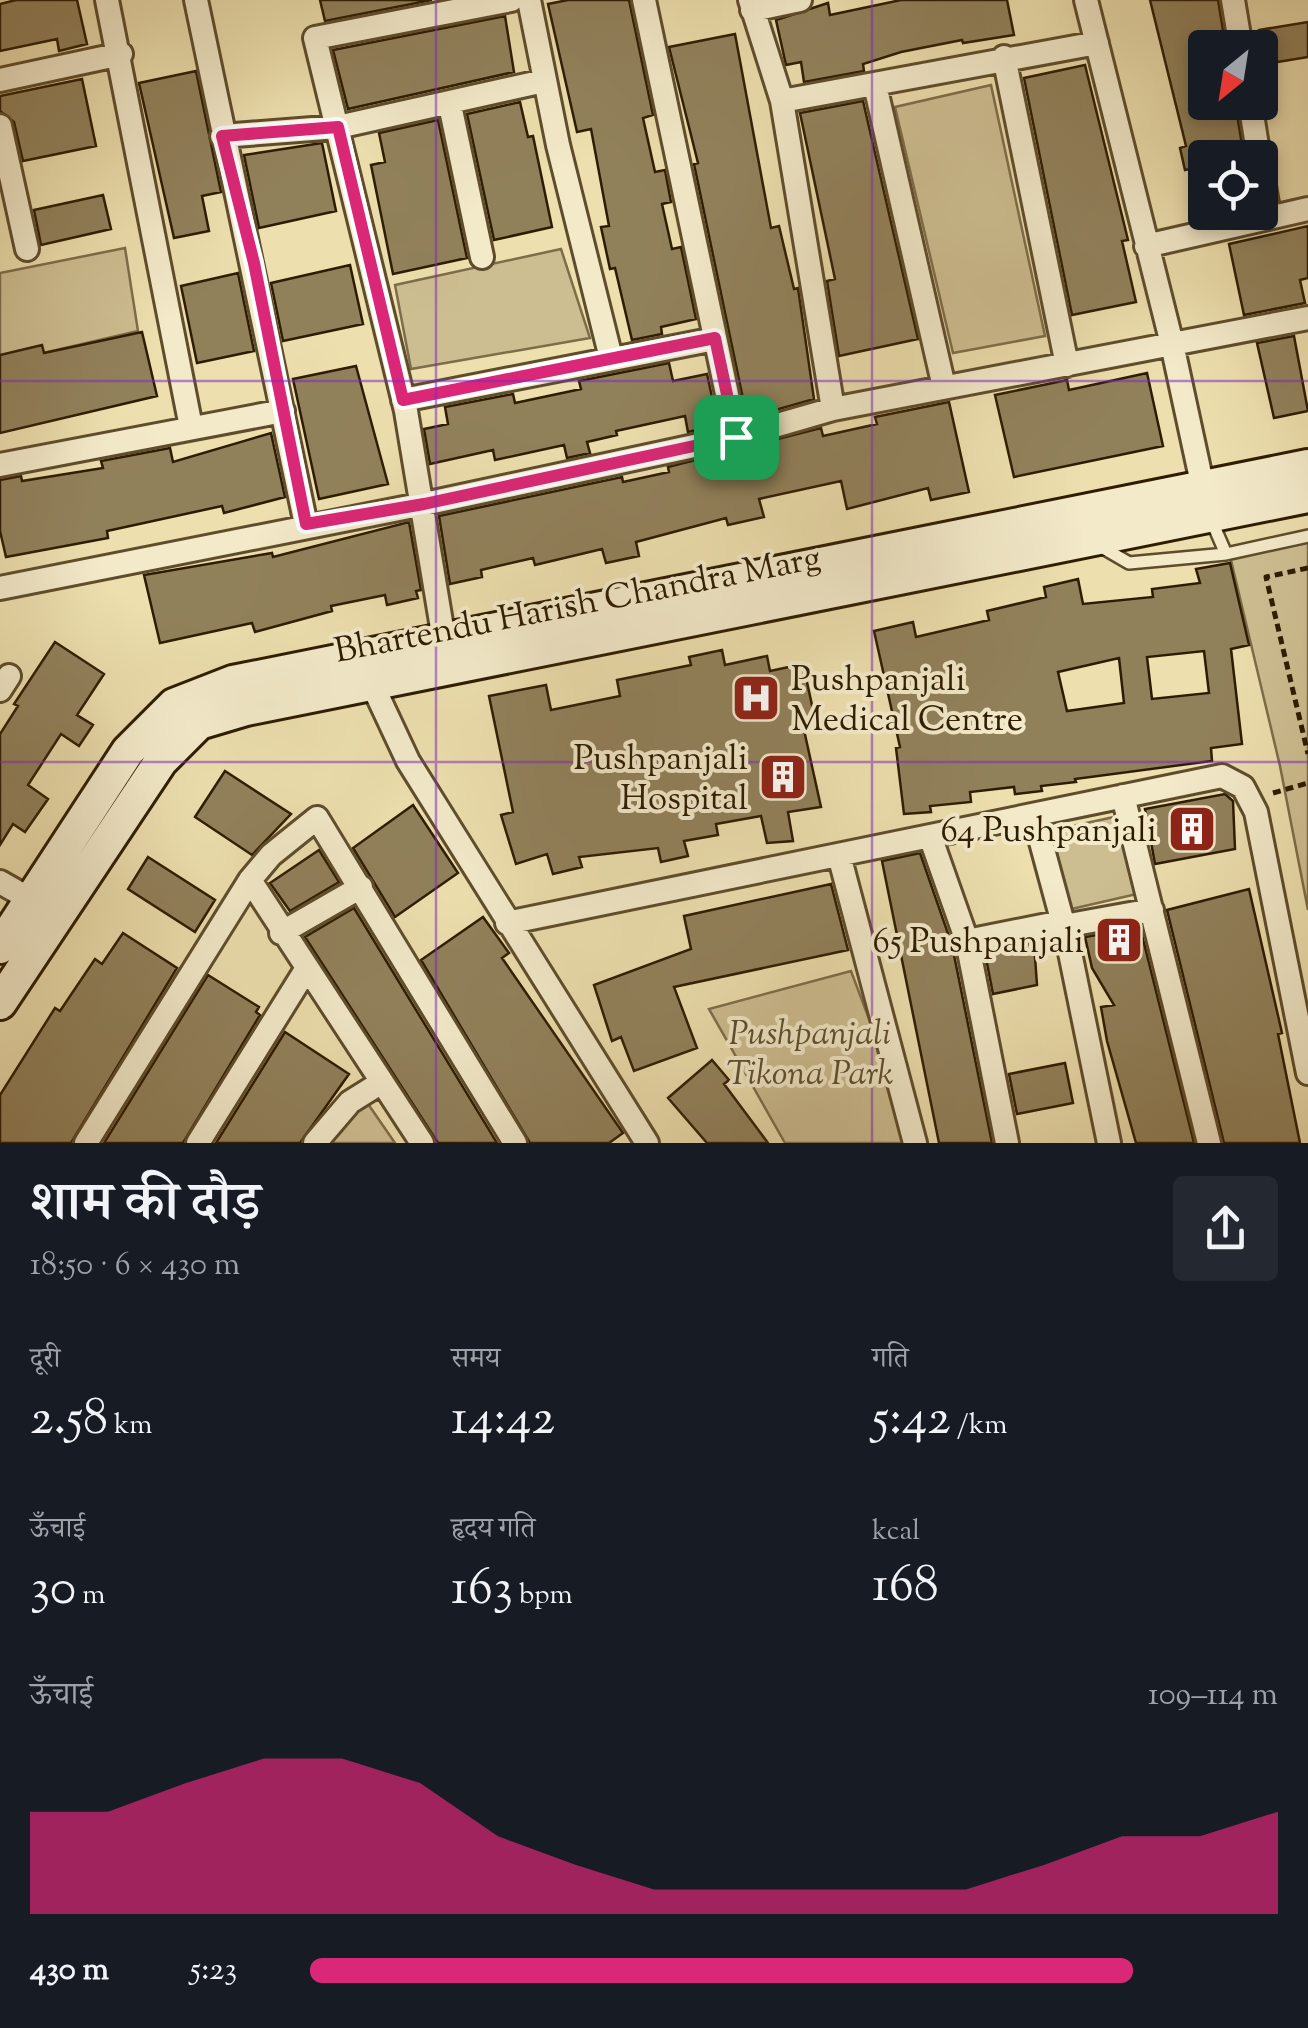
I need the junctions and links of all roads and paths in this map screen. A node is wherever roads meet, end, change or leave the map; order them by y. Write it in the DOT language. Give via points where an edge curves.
graph roads {
  1 [pos="107,0"];
  2 [pos="196,0"];
  3 [pos="510,0"];
  4 [pos="529,0"];
  5 [pos="644,0"];
  6 [pos="800,0"];
  7 [pos="1086,0"];
  8 [pos="1233,0"];
  9 [pos="751,5"];
  10 [pos="1238,30"];
  11 [pos="1098,43"];
  12 [pos="121,54"];
  13 [pos="1004,57"];
  14 [pos="0,80"];
  15 [pos="544,81"];
  16 [pos="875,84"];
  17 [pos="782,101"];
  18 [pos="450,105"];
  19 [pos="0,126"];
  20 [pos="338,127"];
  21 [pos="222,136"];
  22 [pos="1308,209"];
  23 [pos="1278,214"];
  24 [pos="1209,230"];
  25 [pos="1146,246"];
  26 [pos="27,249"];
  27 [pos="482,256"];
  28 [pos="1308,318"];
  29 [pos="715,338"];
  30 [pos="1172,344"];
  31 [pos="610,358"];
  32 [pos="1067,365"];
  33 [pos="944,387"];
  34 [pos="403,400"];
  35 [pos="833,409"];
  36 [pos="283,411"];
  37 [pos="191,428"];
  38 [pos="736,437"];
  39 [pos="0,465"];
  40 [pos="1308,466"];
  41 [pos="1308,496"];
  42 [pos="1206,502"];
  43 [pos="424,504"];
  44 [pos="306,524"];
  45 [pos="1308,536"];
  46 [pos="1090,540"];
  47 [pos="1226,554"];
  48 [pos="1308,568"];
  49 [pos="0,588"];
  50 [pos="444,640"];
  51 [pos="372,684"];
  52 [pos="1308,754"];
  53 [pos="1308,782"];
  54 [pos="1123,796"];
  55 [pos="1251,800"];
  56 [pos="1034,816"];
  57 [pos="930,836"];
  58 [pos="839,855"];
  59 [pos="250,880"];
  60 [pos="0,882"];
  61 [pos="362,886"];
  62 [pos="44,908"];
  63 [pos="1152,910"];
  64 [pos="507,923"];
  65 [pos="1063,924"];
  66 [pos="281,933"];
  67 [pos="967,941"];
  68 [pos="0,947"];
  69 [pos="307,968"];
  70 [pos="0,1002"];
  71 [pos="1308,1073"];
  72 [pos="382,1082"];
  73 [pos="86,1143"];
  74 [pos="198,1143"];
  75 [pos="315,1143"];
  76 [pos="422,1143"];
  77 [pos="516,1143"];
  78 [pos="647,1143"];
  79 [pos="915,1143"];
  80 [pos="1007,1143"];
  81 [pos="1108,1143"];
  82 [pos="1209,1143"];
  1 -- 12 [label="street"];
  2 -- 21 [label="street"];
  3 -- 20 [label="street" via="316,38"];
  4 -- 15 [label="street"];
  5 -- 29 [label="street"];
  6 -- 9 [label="street"];
  7 -- 11 [label="street"];
  8 -- 10 [label="street"];
  9 -- 17 [label="street"];
  11 -- 13 [label="street"];
  11 -- 25 [label="street"];
  12 -- 14 [label="street"];
  12 -- 37 [label="street"];
  13 -- 16 [label="street"];
  13 -- 32 [label="street"];
  15 -- 18 [label="street"];
  15 -- 31 [label="street"];
  16 -- 17 [label="street"];
  16 -- 33 [label="street"];
  17 -- 35 [label="street"];
  18 -- 20 [label="street"];
  18 -- 27 [label="street"];
  19 -- 26 [label="street"];
  20 -- 21 [label="street"];
  20 -- 34 [label="street"];
  21 -- 36 [label="street"];
  22 -- 23 [label="street"];
  24 -- 25 [label="street"];
  25 -- 30 [label="street"];
  28 -- 30 [label="street"];
  29 -- 31 [label="street"];
  29 -- 38 [label="street"];
  30 -- 32 [label="street"];
  30 -- 42 [label="street"];
  31 -- 34 [label="street"];
  32 -- 33 [label="street"];
  33 -- 35 [label="street"];
  34 -- 43 [label="street"];
  35 -- 38 [label="street"];
  36 -- 37 [label="street"];
  36 -- 44 [label="street"];
  37 -- 39 [label="street"];
  38 -- 43 [label="street"];
  40 -- 42 [label="main road, Bhartendu Harish Chandra Marg"];
  41 -- 42 [label="main road, Bhartendu Harish Chandra Marg"];
  42 -- 46 [label="main road, Bhartendu Harish Chandra Marg"];
  42 -- 47 [label="lane"];
  42 -- 50 [label="main road, Bhartendu Harish Chandra Marg"];
  43 -- 44 [label="street"];
  43 -- 50 [label="street"];
  44 -- 49 [label="street"];
  45 -- 47 [label="lane"];
  46 -- 47 [label="lane" via="1129,563"];
  46 -- 51 [label="main road, Bhartendu Harish Chandra Marg"];
  48 -- 52 [label="path" via="1266,577"];
  50 -- 62 [label="main road, Bhartendu Harish Chandra Marg" via="233,682 174,705 128,751"];
  51 -- 62 [label="main road, Bhartendu Harish Chandra Marg" via="199,723"];
  51 -- 64 [label="street" via="408,760"];
  53 -- 55 [label="path"];
  54 -- 55 [label="street" via="1222,776"];
  54 -- 56 [label="street"];
  54 -- 63 [label="street"];
  55 -- 71 [label="street"];
  56 -- 57 [label="street"];
  56 -- 65 [label="street"];
  57 -- 58 [label="street"];
  57 -- 67 [label="street"];
  58 -- 64 [label="street"];
  58 -- 79 [label="street"];
  59 -- 61 [label="street" via="317,818"];
  59 -- 66 [label="street"];
  59 -- 73 [label="street"];
  60 -- 62 [label="street"];
  61 -- 66 [label="street"];
  61 -- 77 [label="street"];
  62 -- 68 [label="main road, Bhartendu Harish Chandra Marg"];
  62 -- 70 [label="main road, Bhartendu Harish Chandra Marg"];
  63 -- 65 [label="street"];
  63 -- 82 [label="street"];
  64 -- 78 [label="street"];
  65 -- 67 [label="street"];
  65 -- 81 [label="street"];
  66 -- 69 [label="street"];
  67 -- 80 [label="street"];
  69 -- 72 [label="street"];
  69 -- 74 [label="street"];
  72 -- 75 [label="street" via="350,1102"];
  72 -- 76 [label="street"];
}
